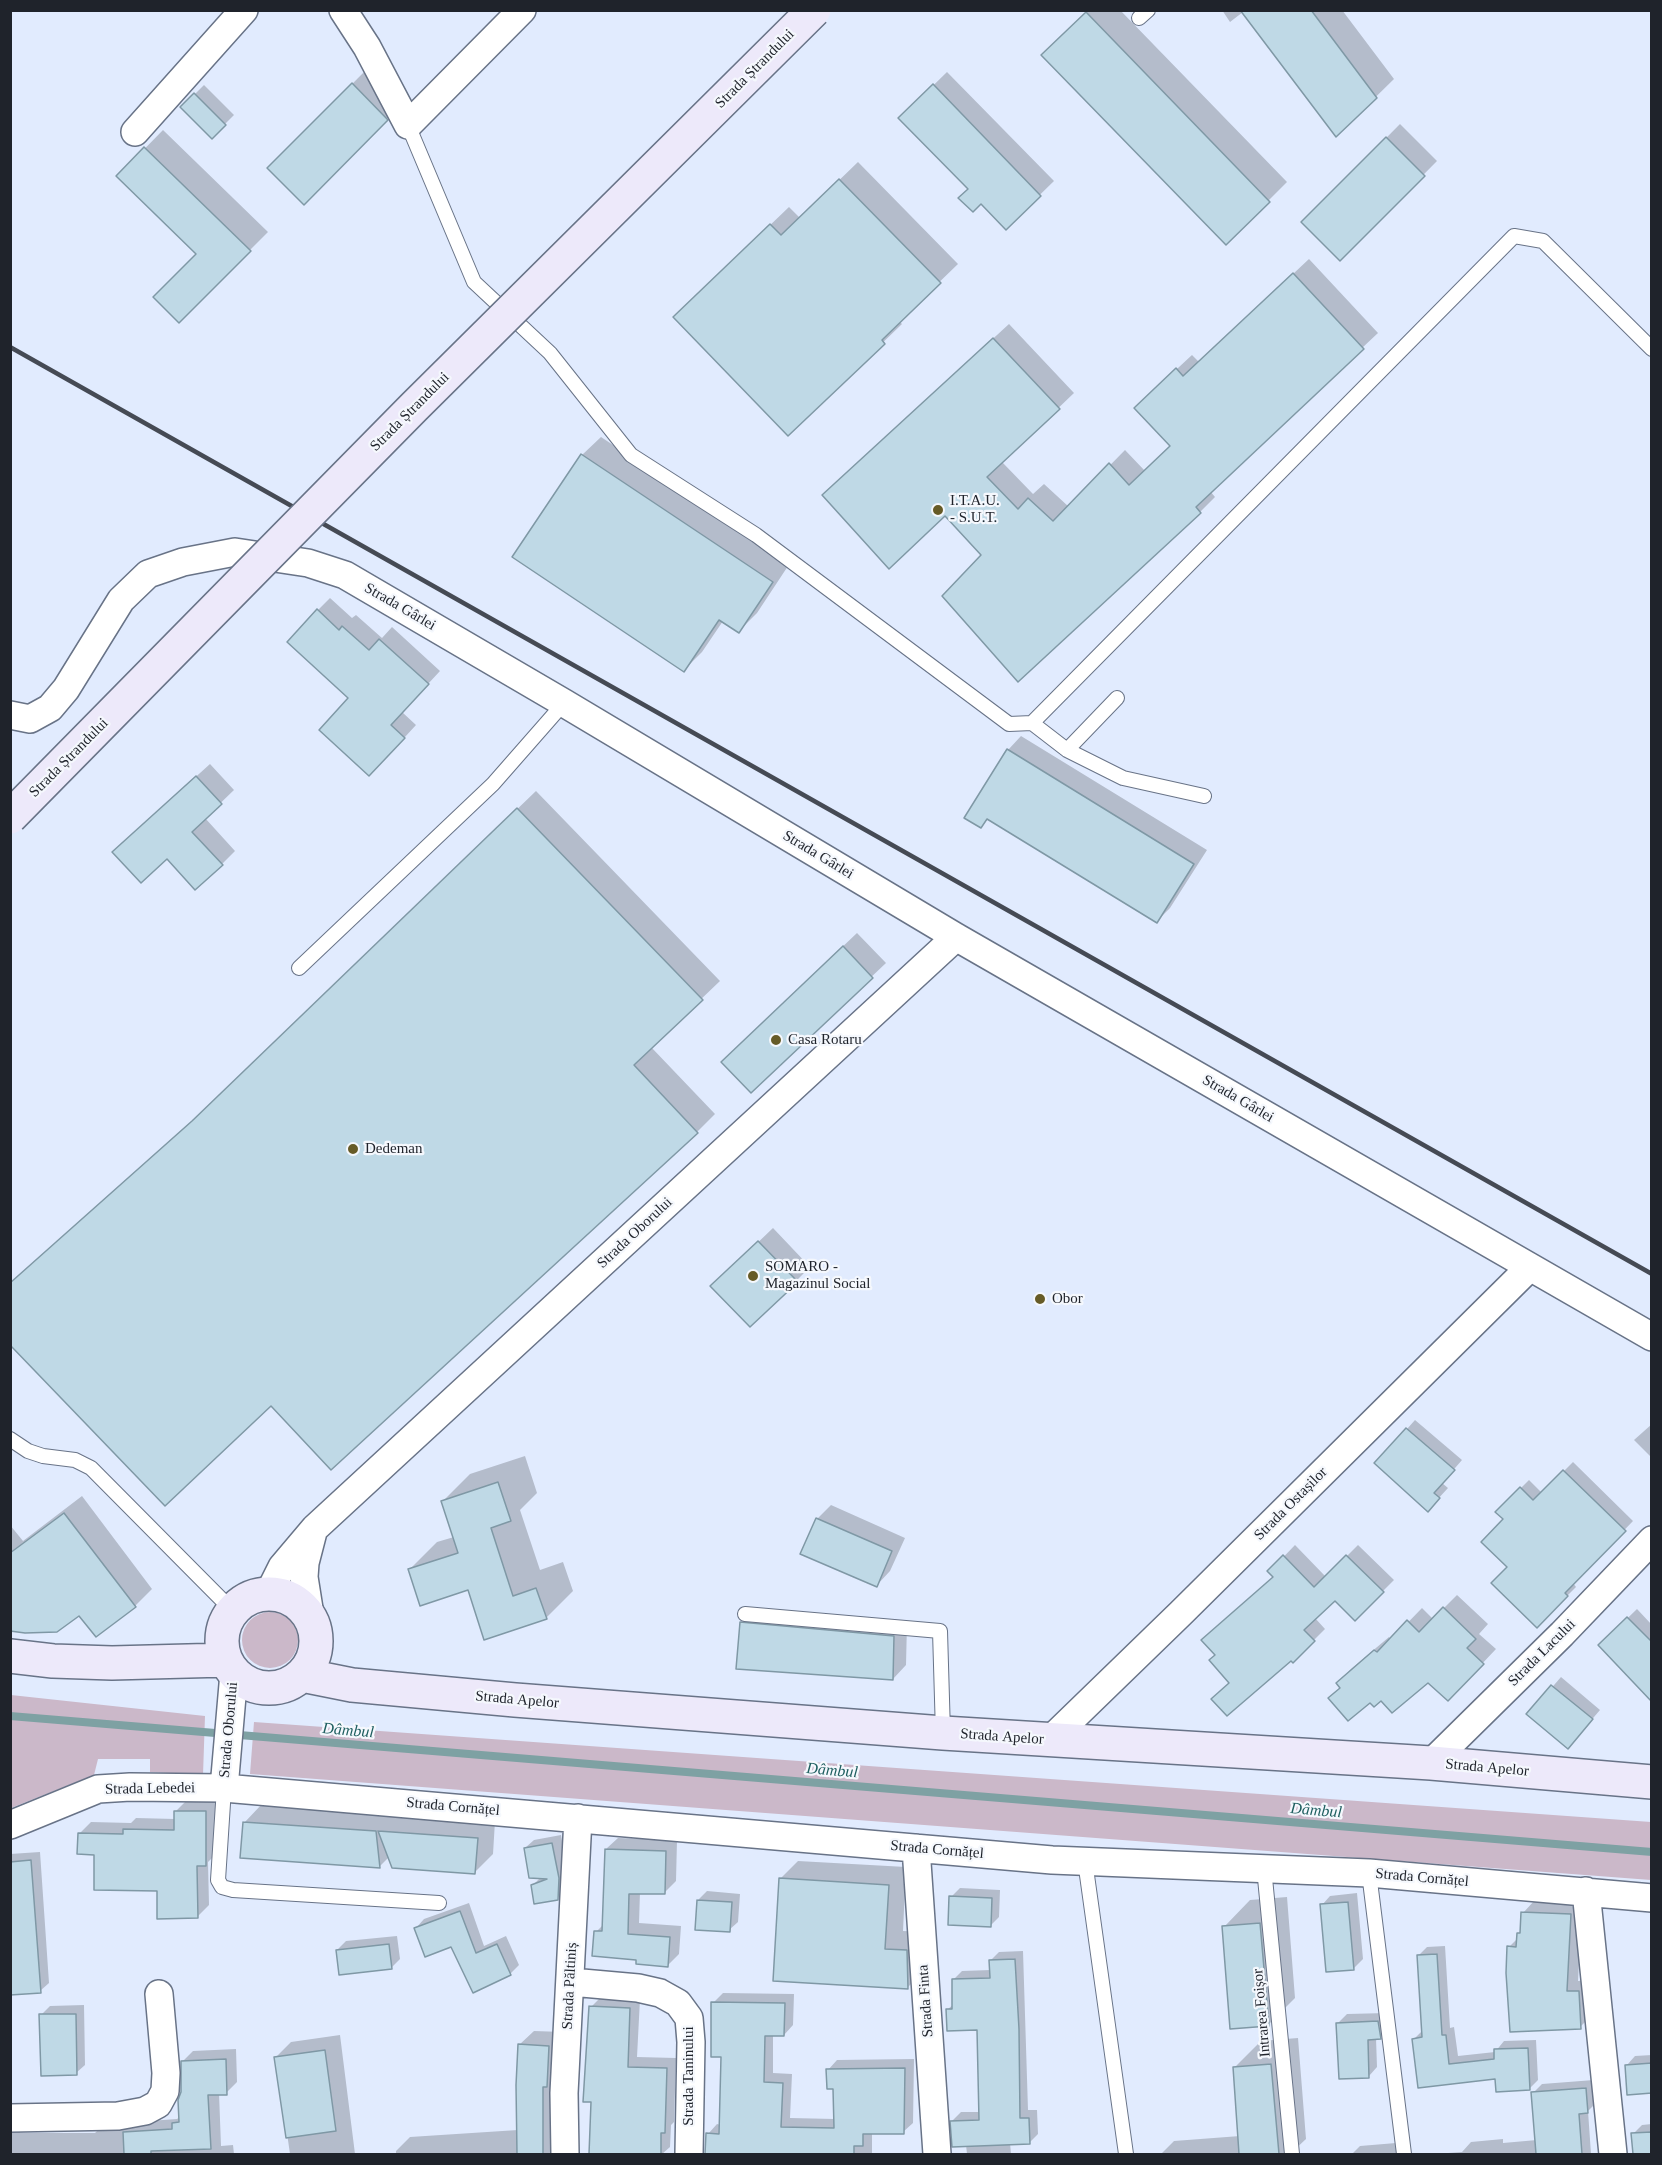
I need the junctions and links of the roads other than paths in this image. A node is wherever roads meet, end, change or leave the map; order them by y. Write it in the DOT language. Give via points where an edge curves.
graph roads {
  1 [pos="244,10"];
  2 [pos="343,10"];
  3 [pos="522,10"];
  4 [pos="814,10"];
  5 [pos="408,125"];
  6 [pos="135,132"];
  7 [pos="1652,349"];
  8 [pos="1117,698"];
  9 [pos="564,703"];
  10 [pos="10,715"];
  11 [pos="1032,723"];
  12 [pos="1067,750"];
  13 [pos="1204,796"];
  14 [pos="10,818"];
  15 [pos="956,937"];
  16 [pos="299,968"];
  17 [pos="1530,1267"];
  18 [pos="1652,1337"];
  19 [pos="10,1439"];
  20 [pos="315,1528"];
  21 [pos="1652,1540"];
  22 [pos="269,1593"];
  23 [pos="745,1614"];
  24 [pos="313,1631"];
  25 [pos="229,1643"];
  26 [pos="10,1656"];
  27 [pos="302,1676"];
  28 [pos="352,1685"];
  29 [pos="943,1733"];
  30 [pos="1050,1740"];
  31 [pos="1431,1763"];
  32 [pos="1652,1782"];
  33 [pos="224,1783"];
  34 [pos="578,1818"];
  35 [pos="10,1825"];
  36 [pos="915,1848"];
  37 [pos="1085,1861"];
  38 [pos="1264,1868"];
  39 [pos="1369,1873"];
  40 [pos="1586,1891"];
  41 [pos="1652,1898"];
  42 [pos="438,1903"];
  43 [pos="571,1982"];
  44 [pos="159,1994"];
  45 [pos="10,2118"];
  46 [pos="565,2154"];
  47 [pos="689,2154"];
  48 [pos="937,2154"];
  49 [pos="1126,2154"];
  50 [pos="1292,2154"];
  51 [pos="1404,2154"];
  52 [pos="1613,2154"];
  1 -- 6 [label="street"];
  2 -- 5 [label="street"];
  3 -- 5 [label="street"];
  4 -- 14 [label="street, Strada Ștrandului, bridge" via="414,407"];
  5 -- 11 [label="lane" via="474,282 550,353 631,455 756,535 1009,724"];
  7 -- 11 [label="lane" via="1543,241 1514,236"];
  8 -- 12 [label="lane"];
  9 -- 10 [label="street, Strada Gârlei" via="345,575 308,563 235,552 183,562 148,574 121,600 66,690 50,708 30,719"];
  9 -- 15 [label="street, Strada Gârlei"];
  9 -- 16 [label="lane" via="493,784"];
  11 -- 12 [label="lane"];
  12 -- 13 [label="lane" via="1123,778"];
  15 -- 17 [label="street, Strada Gârlei"];
  15 -- 20 [label="street, Strada Oborului"];
  17 -- 18 [label="street, Strada Gârlei"];
  17 -- 30 [label="street, Strada Ostașilor"];
  19 -- 25 [label="lane" via="35,1454 75,1460 91,1468"];
  20 -- 22 [label="street, Strada Oborului" via="282,1567"];
  20 -- 24 [label="street" via="304,1576"];
  21 -- 31 [label="street, Strada Lacului"];
  22 -- 24 [label="street" via="299,1603"];
  22 -- 25 [label="street" via="243,1601"];
  23 -- 29 [label="lane" via="940,1631"];
  24 -- 27 [label="street" via="312,1663"];
  24 -- 28 [label="street"];
  25 -- 26 [label="street" via="177,1663 53,1661"];
  25 -- 27 [label="street" via="246,1682 275,1688"];
  25 -- 33 [label="street, Strada Oborului" via="231,1707"];
  27 -- 28 [label="street, Strada Apelor"];
  28 -- 29 [label="street, Strada Apelor"];
  29 -- 30 [label="street, Strada Apelor"];
  30 -- 31 [label="street, Strada Apelor"];
  31 -- 32 [label="street, Strada Apelor"];
  33 -- 34 [label="street, Strada Cornățel"];
  33 -- 35 [label="street, Strada Lebedei" via="98,1789"];
  33 -- 42 [label="lane" via="218,1880 222,1887"];
  34 -- 36 [label="street, Strada Cornățel"];
  34 -- 43 [label="street, Strada Păltiniș"];
  36 -- 37 [label="street, Strada Cornățel"];
  36 -- 48 [label="street, Strada Finta"];
  37 -- 38 [label="street, Strada Cornățel"];
  37 -- 49 [label="lane"];
  38 -- 39 [label="street, Strada Cornățel"];
  38 -- 50 [label="lane, Intrarea Foișor"];
  39 -- 40 [label="street, Strada Cornățel"];
  39 -- 51 [label="lane"];
  40 -- 41 [label="street, Strada Cornățel"];
  40 -- 52 [label="street"];
  43 -- 46 [label="street, Strada Păltiniș" via="564,2093"];
  43 -- 47 [label="street, Strada Taninului" via="660,1993 678,2003 689,2018"];
  44 -- 45 [label="street" via="166,2073 165,2091 158,2104 118,2116"];
}
